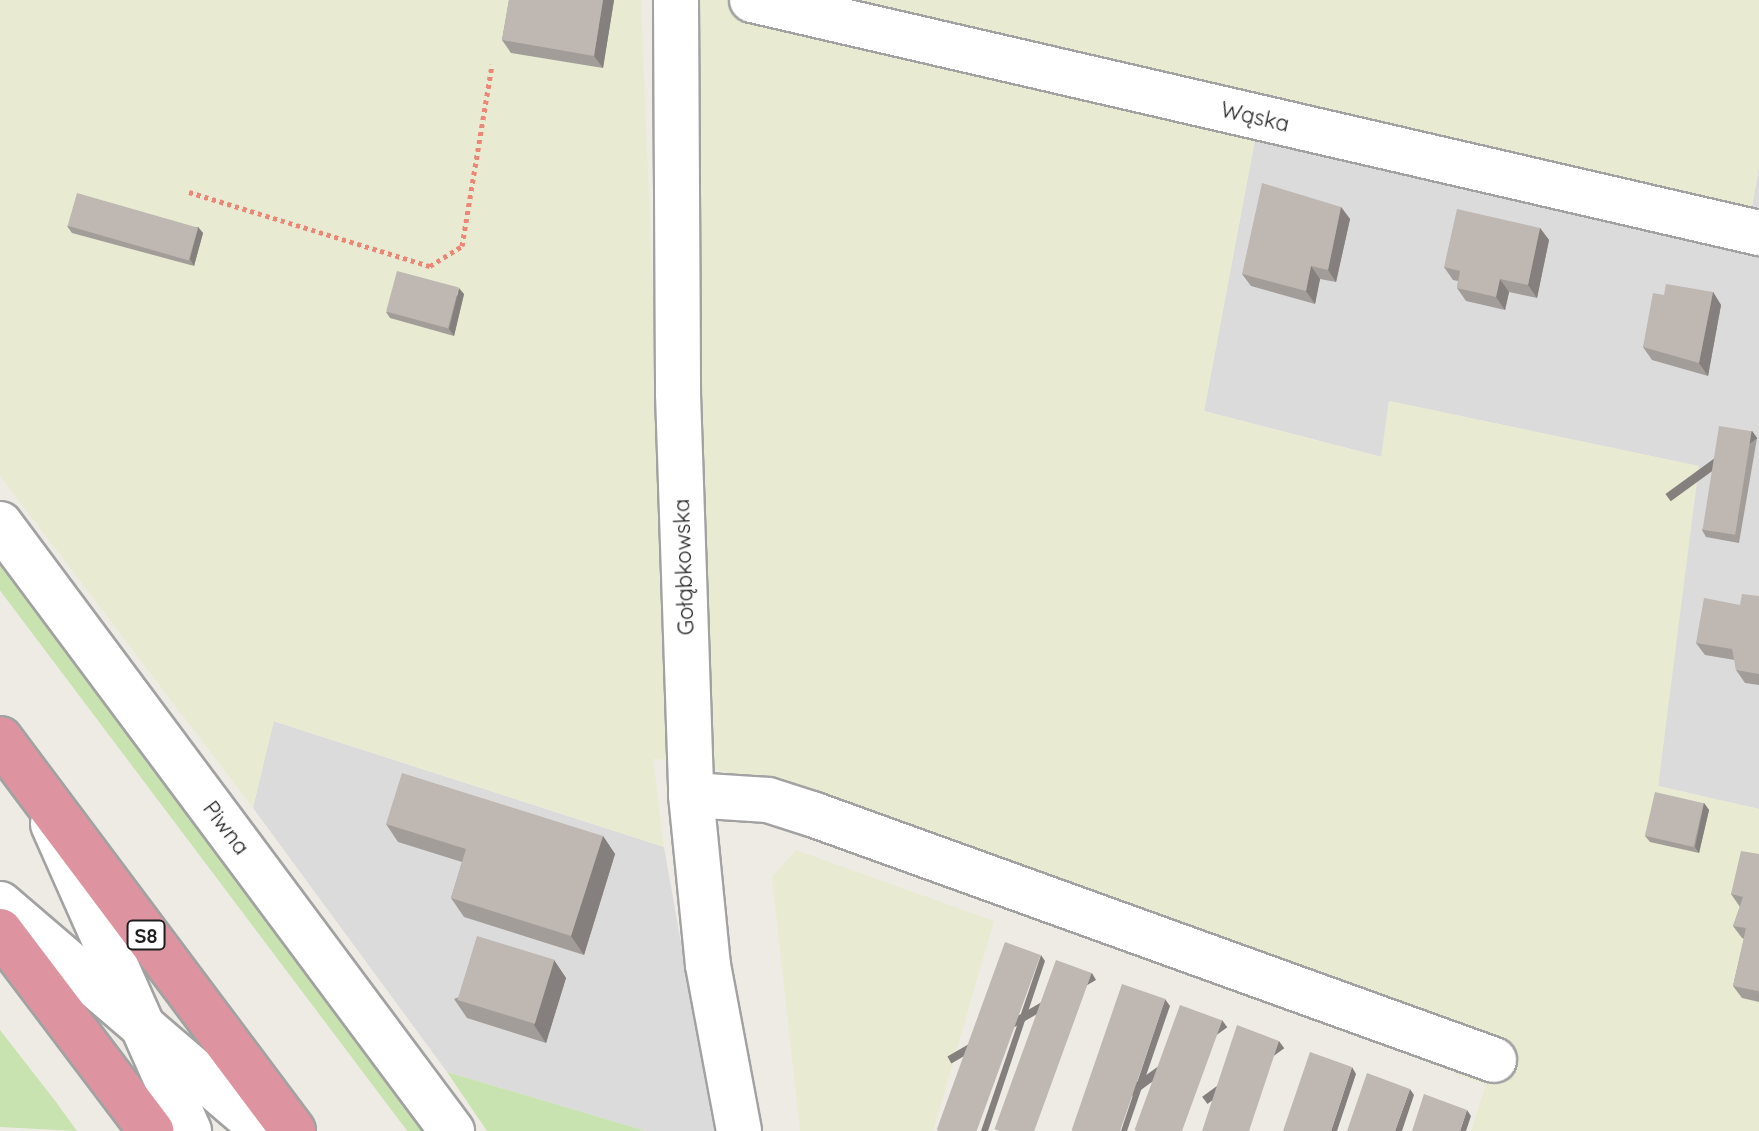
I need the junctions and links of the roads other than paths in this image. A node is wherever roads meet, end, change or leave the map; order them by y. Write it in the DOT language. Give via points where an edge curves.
graph roads {
  1 [pos="676,0"];
  2 [pos="752,0"];
  3 [pos="1759,233"];
  4 [pos="0,524"];
  5 [pos="0,739"];
  6 [pos="38,789"];
  7 [pos="691,795"];
  8 [pos="0,904"];
  9 [pos="0,931"];
  10 [pos="142,1026"];
  11 [pos="1494,1060"];
  12 [pos="151,1131"];
  13 [pos="189,1131"];
  14 [pos="265,1131"];
  15 [pos="293,1131"];
  16 [pos="452,1131"];
  17 [pos="739,1131"];
  1 -- 7 [label="street, Gołąbkowska" via="678,394"];
  2 -- 3 [label="street, Wąska"];
  4 -- 16 [label="street, Piwna"];
  5 -- 6 [label="highway, S8"];
  6 -- 10 [label="street"];
  6 -- 15 [label="highway, S8"];
  7 -- 11 [label="street" via="745,796 797,809"];
  7 -- 17 [label="street, Gołąbkowska" via="708,965"];
  8 -- 10 [label="street"];
  9 -- 12 [label="highway"];
  10 -- 13 [label="street"];
  10 -- 14 [label="street"];
}
